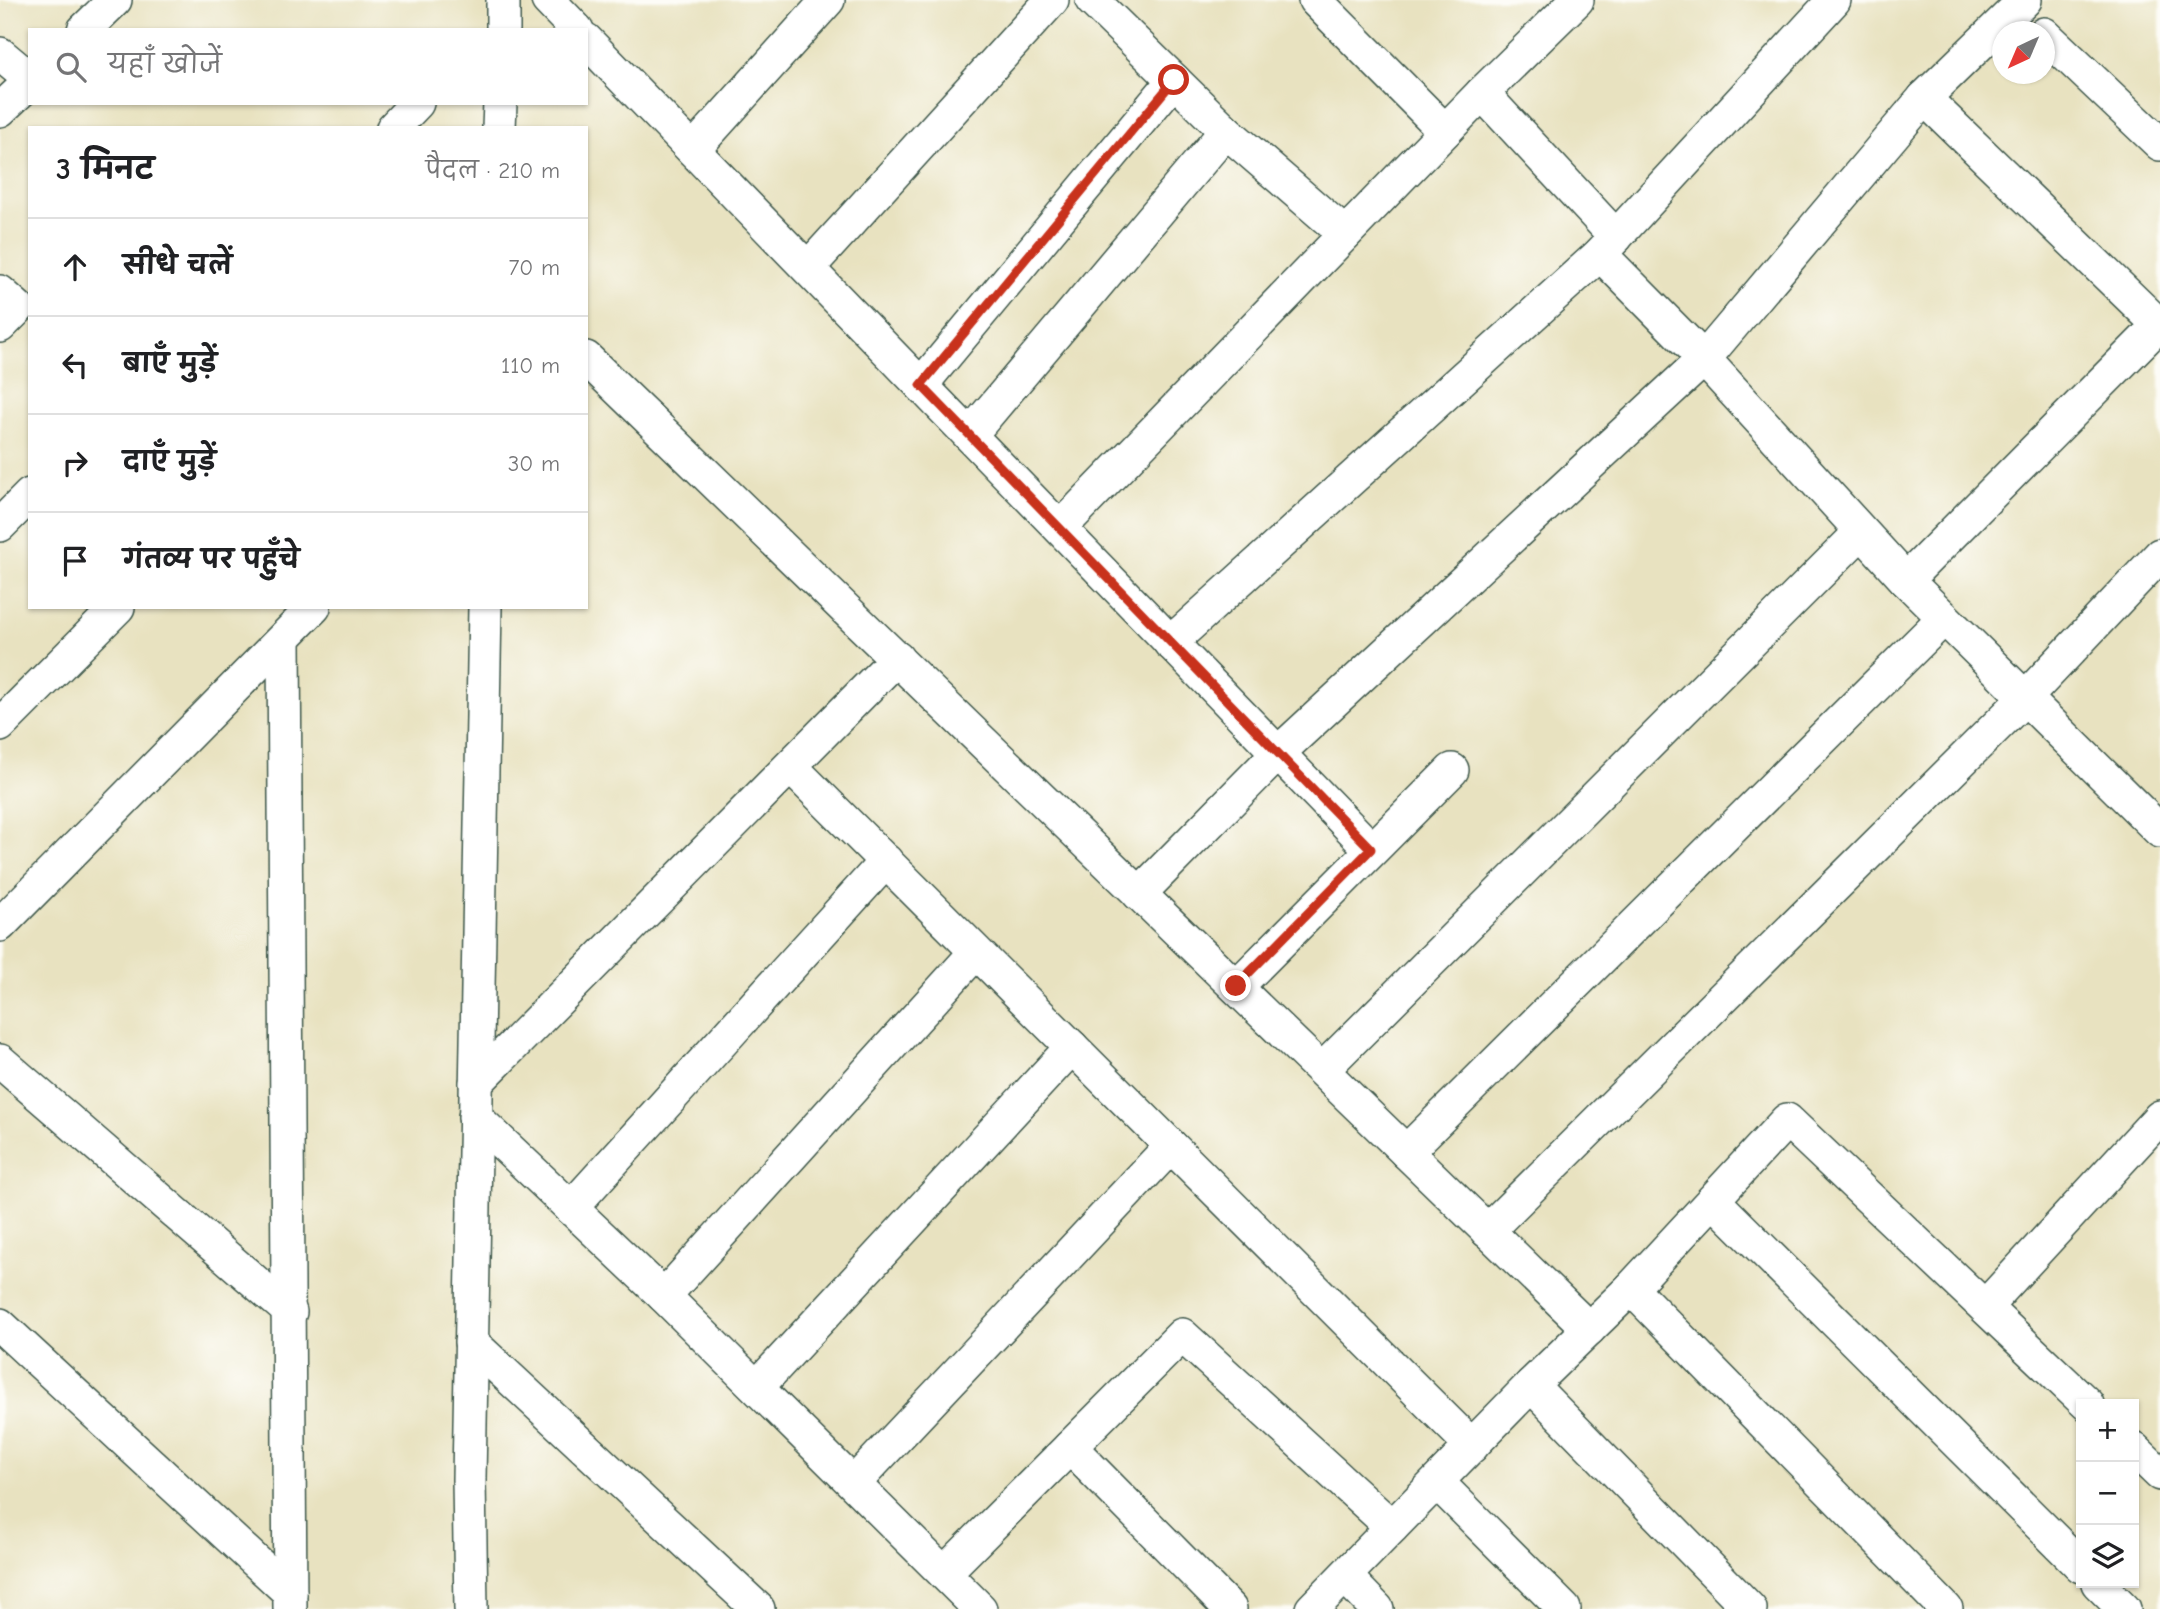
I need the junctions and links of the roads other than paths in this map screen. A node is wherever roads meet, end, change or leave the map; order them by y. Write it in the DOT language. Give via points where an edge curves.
graph roads {
  1 [pos="115,0"];
  2 [pos="548,0"];
  3 [pos="828,0"];
  4 [pos="1052,0"];
  5 [pos="1092,0"];
  6 [pos="1315,0"];
  7 [pos="1577,0"];
  8 [pos="1834,0"];
  9 [pos="2022,4"];
  10 [pos="2034,21"];
  11 [pos="86,28"];
  12 [pos="575,28"];
  13 [pos="588,42"];
  14 [pos="2055,44"];
  15 [pos="0,54"];
  16 [pos="28,78"];
  17 [pos="1174,80"];
  18 [pos="28,82"];
  19 [pos="1482,93"];
  20 [pos="1924,99"];
  21 [pos="415,105"];
  22 [pos="500,105"];
  23 [pos="0,110"];
  24 [pos="395,126"];
  25 [pos="499,126"];
  26 [pos="1227,131"];
  27 [pos="1445,131"];
  28 [pos="2160,144"];
  29 [pos="693,150"];
  30 [pos="1345,234"];
  31 [pos="1608,246"];
  32 [pos="808,268"];
  33 [pos="0,292"];
  34 [pos="2160,325"];
  35 [pos="0,326"];
  36 [pos="1704,359"];
  37 [pos="588,360"];
  38 [pos="921,385"];
  39 [pos="970,435"];
  40 [pos="28,497"];
  41 [pos="0,525"];
  42 [pos="1060,528"];
  43 [pos="1861,532"];
  44 [pos="2160,555"];
  45 [pos="1906,580"];
  46 [pos="116,609"];
  47 [pos="312,609"];
  48 [pos="485,609"];
  49 [pos="1944,618"];
  50 [pos="284,638"];
  51 [pos="1170,643"];
  52 [pos="897,658"];
  53 [pos="2025,698"];
  54 [pos="0,725"];
  55 [pos="1278,753"];
  56 [pos="790,766"];
  57 [pos="1452,770"];
  58 [pos="2160,831"];
  59 [pos="1371,849"];
  60 [pos="886,861"];
  61 [pos="1139,894"];
  62 [pos="0,925"];
  63 [pos="976,952"];
  64 [pos="1236,986"];
  65 [pos="1072,1047"];
  66 [pos="0,1062"];
  67 [pos="1322,1070"];
  68 [pos="476,1083"];
  69 [pos="475,1116"];
  70 [pos="2160,1117"];
  71 [pos="1171,1146"];
  72 [pos="1406,1152"];
  73 [pos="1713,1200"];
  74 [pos="572,1208"];
  75 [pos="1487,1231"];
  76 [pos="1631,1288"];
  77 [pos="664,1296"];
  78 [pos="1985,1307"];
  79 [pos="290,1312"];
  80 [pos="0,1325"];
  81 [pos="1589,1329"];
  82 [pos="471,1342"];
  83 [pos="1531,1385"];
  84 [pos="757,1387"];
  85 [pos="2082,1399"];
  86 [pos="1472,1446"];
  87 [pos="1070,1447"];
  88 [pos="2139,1454"];
  89 [pos="2160,1474"];
  90 [pos="1437,1482"];
  91 [pos="854,1483"];
  92 [pos="1392,1527"];
  93 [pos="2076,1561"];
  94 [pos="943,1573"];
  95 [pos="1345,1576"];
  96 [pos="2103,1588"];
  97 [pos="290,1601"];
  98 [pos="471,1609"];
  99 [pos="758,1609"];
  100 [pos="980,1609"];
  101 [pos="1230,1609"];
  102 [pos="1312,1609"];
  103 [pos="1377,1609"];
  104 [pos="1564,1609"];
  105 [pos="1750,1609"];
  106 [pos="1945,1609"];
  107 [pos="2124,1609"];
  1 -- 11 [label="street"];
  2 -- 12 [label="street"];
  3 -- 29 [label="street"];
  4 -- 32 [label="street"];
  5 -- 17 [label="street"];
  6 -- 27 [label="street"];
  7 -- 19 [label="street"];
  8 -- 31 [label="street"];
  9 -- 10 [label="street"];
  9 -- 20 [label="street"];
  13 -- 29 [label="street"];
  14 -- 28 [label="street"];
  15 -- 16 [label="street"];
  17 -- 26 [label="street"];
  17 -- 38 [label="street"];
  18 -- 23 [label="street"];
  19 -- 27 [label="street"];
  19 -- 31 [label="street"];
  20 -- 34 [label="street"];
  20 -- 36 [label="street"];
  21 -- 24 [label="street"];
  22 -- 25 [label="street"];
  26 -- 30 [label="street"];
  26 -- 39 [label="street"];
  27 -- 30 [label="street"];
  29 -- 32 [label="street"];
  30 -- 42 [label="street"];
  31 -- 36 [label="street"];
  31 -- 51 [label="street"];
  32 -- 38 [label="street"];
  33 -- 35 [label="street" via="18,308"];
  34 -- 45 [label="street"];
  36 -- 43 [label="street"];
  36 -- 55 [label="street"];
  37 -- 52 [label="street"];
  38 -- 39 [label="street"];
  39 -- 42 [label="street"];
  40 -- 41 [label="street"];
  42 -- 51 [label="street"];
  43 -- 45 [label="street"];
  43 -- 67 [label="street"];
  44 -- 53 [label="street"];
  45 -- 49 [label="street"];
  46 -- 54 [label="street"];
  47 -- 50 [label="street"];
  48 -- 68 [label="street"];
  49 -- 53 [label="street"];
  49 -- 72 [label="street"];
  50 -- 62 [label="street"];
  50 -- 79 [label="street"];
  51 -- 55 [label="street"];
  52 -- 56 [label="street"];
  52 -- 61 [label="street"];
  53 -- 58 [label="street"];
  53 -- 75 [label="street"];
  55 -- 59 [label="street"];
  55 -- 61 [label="street"];
  56 -- 60 [label="street"];
  56 -- 68 [label="street"];
  57 -- 59 [label="street"];
  59 -- 64 [label="street"];
  60 -- 63 [label="street"];
  60 -- 74 [label="street"];
  61 -- 64 [label="street"];
  63 -- 65 [label="street"];
  63 -- 77 [label="street"];
  64 -- 67 [label="street"];
  65 -- 71 [label="street"];
  65 -- 84 [label="street"];
  66 -- 79 [label="street"];
  67 -- 72 [label="street"];
  68 -- 69 [label="street"];
  69 -- 74 [label="street"];
  69 -- 82 [label="street"];
  70 -- 78 [label="street"];
  71 -- 86 [label="street"];
  71 -- 91 [label="street"];
  72 -- 75 [label="street"];
  73 -- 76 [label="street"];
  73 -- 78 [label="street" via="1787,1120"];
  73 -- 93 [label="street"];
  74 -- 77 [label="street"];
  75 -- 81 [label="street"];
  76 -- 81 [label="street"];
  76 -- 106 [label="street"];
  77 -- 84 [label="street"];
  78 -- 85 [label="street"];
  79 -- 97 [label="street"];
  80 -- 97 [label="street"];
  81 -- 83 [label="street"];
  82 -- 98 [label="street"];
  82 -- 99 [label="street"];
  83 -- 86 [label="street"];
  83 -- 105 [label="street"];
  84 -- 91 [label="street"];
  86 -- 90 [label="street"];
  87 -- 92 [label="street" via="1182,1335"];
  87 -- 94 [label="street"];
  87 -- 101 [label="street"];
  88 -- 89 [label="street"];
  90 -- 92 [label="street"];
  90 -- 104 [label="street"];
  91 -- 94 [label="street"];
  92 -- 95 [label="street"];
  94 -- 100 [label="street"];
  95 -- 102 [label="street"];
  95 -- 103 [label="street"];
  96 -- 107 [label="street"];
}
